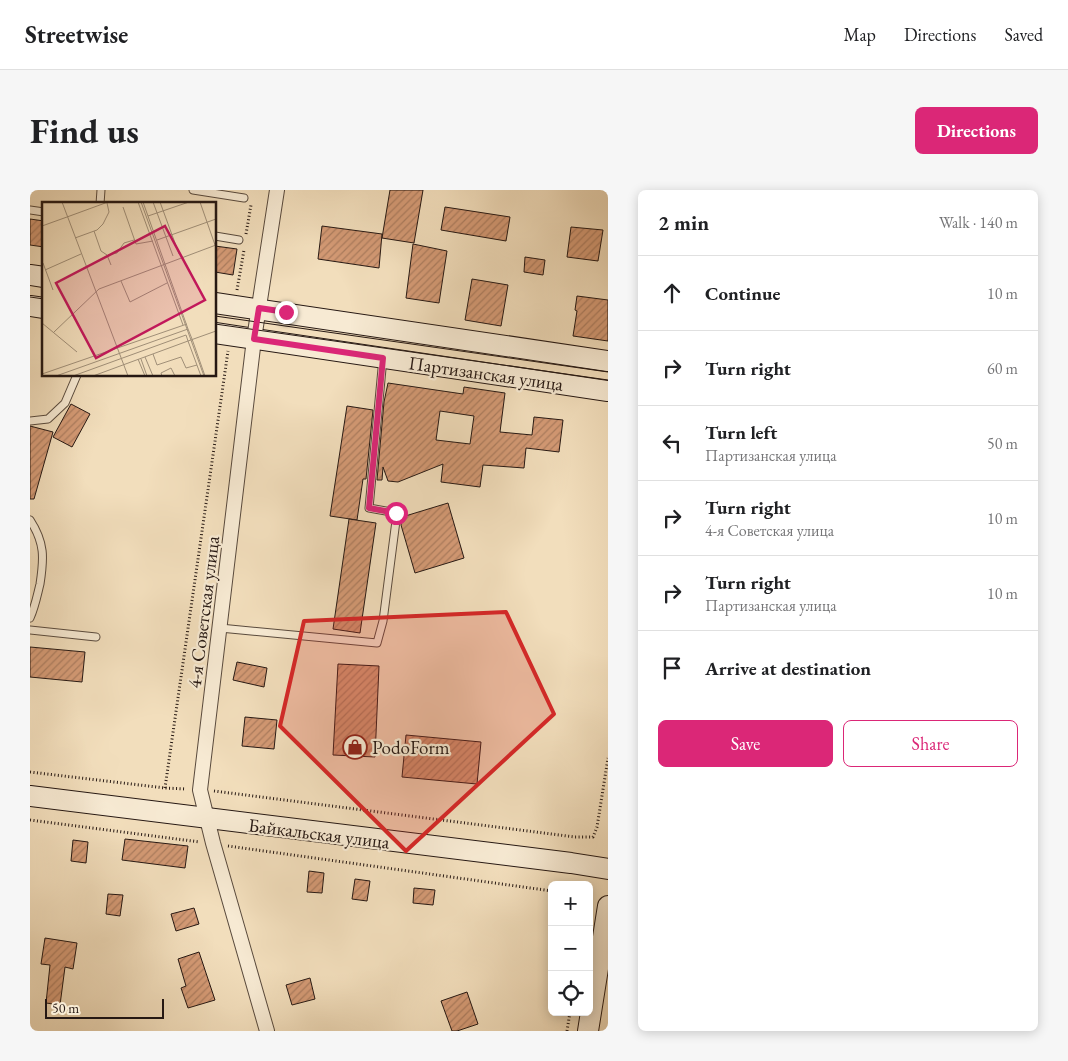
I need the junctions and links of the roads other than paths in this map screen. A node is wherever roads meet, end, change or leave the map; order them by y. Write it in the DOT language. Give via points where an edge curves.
graph roads {
  1 [pos="193,190"];
  2 [pos="278,190"];
  3 [pos="244,198"];
  4 [pos="216,236"];
  5 [pos="238,240"];
  6 [pos="216,303"];
  7 [pos="259,308"];
  8 [pos="222,339"];
  9 [pos="254,339"];
  10 [pos="383,358"];
  11 [pos="608,361"];
  12 [pos="77,376"];
  13 [pos="608,391"];
  14 [pos="30,421"];
  15 [pos="30,520"];
  16 [pos="30,618"];
  17 [pos="220,628"];
  18 [pos="30,630"];
  19 [pos="96,636"];
  20 [pos="30,796"];
  21 [pos="208,819"];
  22 [pos="608,869"];
  23 [pos="608,906"];
  24 [pos="268,1031"];
  25 [pos="588,1031"];
  1 -- 3 [label="lane"];
  2 -- 7 [label="street, 4-я Советская улица"];
  4 -- 5 [label="lane"];
  6 -- 7 [label="street, Партизанская улица"];
  7 -- 9 [label="street, 4-я Советская улица"];
  7 -- 11 [label="street, Партизанская улица"];
  8 -- 9 [label="street, Партизанская улица"];
  9 -- 10 [label="street, Партизанская улица"];
  9 -- 17 [label="street, 4-я Советская улица"];
  10 -- 13 [label="street, Партизанская улица"];
  10 -- 17 [label="lane" via="369,508 396,513 383,621 377,643"];
  12 -- 14 [label="lane" via="65,403 48,419"];
  15 -- 16 [label="lane" via="43,547 36,606"];
  17 -- 21 [label="street, 4-я Советская улица" via="200,790"];
  18 -- 19 [label="lane"];
  20 -- 21 [label="street, Байкальская улица"];
  21 -- 22 [label="street, Байкальская улица"];
  21 -- 24 [label="street, 4-я Советская улица"];
  23 -- 25 [label="street"];
}
